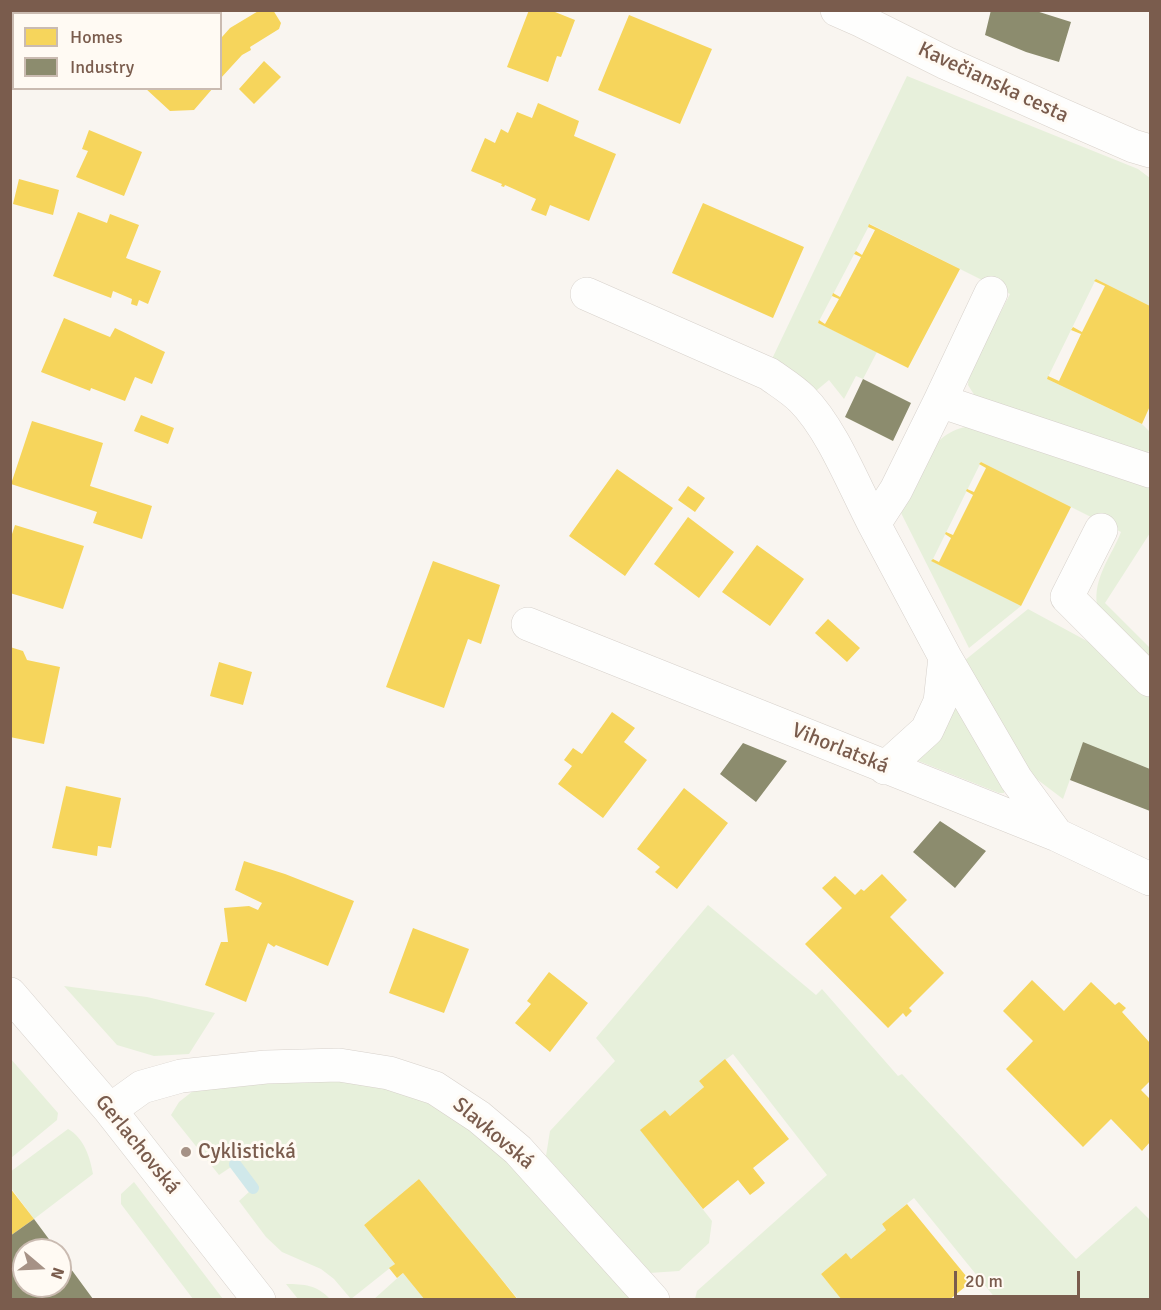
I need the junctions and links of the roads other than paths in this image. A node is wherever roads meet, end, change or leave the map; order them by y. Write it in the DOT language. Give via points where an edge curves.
graph roads {
  1 [pos="837,10"];
  2 [pos="1150,151"];
  3 [pos="991,293"];
  4 [pos="587,294"];
  5 [pos="940,401"];
  6 [pos="1150,471"];
  7 [pos="874,524"];
  8 [pos="1101,530"];
  9 [pos="528,624"];
  10 [pos="945,657"];
  11 [pos="1150,680"];
  12 [pos="885,768"];
  13 [pos="1057,836"];
  14 [pos="1150,879"];
  15 [pos="10,994"];
  16 [pos="110,1110"];
  17 [pos="259,1299"];
  18 [pos="653,1299"];
  1 -- 2 [label="street, Kavečianska cesta" via="1052,111"];
  3 -- 5 [label="street"];
  4 -- 7 [label="street" via="769,374 787,386 822,426"];
  5 -- 6 [label="street"];
  5 -- 7 [label="street" via="897,490"];
  7 -- 10 [label="street"];
  8 -- 11 [label="street" via="1067,597"];
  9 -- 12 [label="street, Vihorlatská"];
  10 -- 12 [label="street" via="940,702 927,729"];
  10 -- 13 [label="street" via="1016,779"];
  12 -- 13 [label="street, Vihorlatská"];
  13 -- 14 [label="street, Vihorlatská"];
  15 -- 16 [label="street, Gerlachovská"];
  16 -- 17 [label="street, Gerlachovská"];
  16 -- 18 [label="street, Slavkovská" via="142,1087 181,1076 266,1067 339,1065 389,1073 435,1088 479,1117 518,1150"];
}
